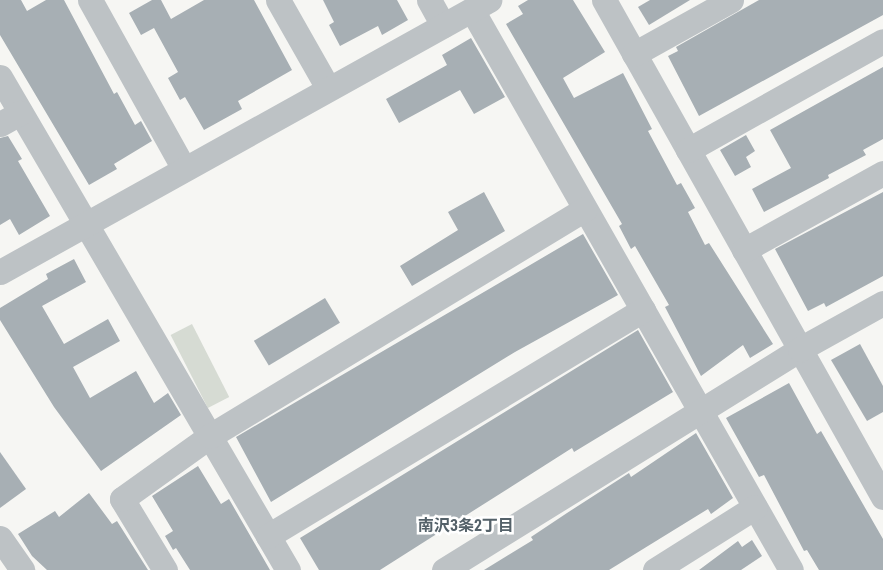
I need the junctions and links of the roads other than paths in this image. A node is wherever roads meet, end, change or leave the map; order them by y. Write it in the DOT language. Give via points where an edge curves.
graph roads {
  1 [pos="90,0"];
  2 [pos="278,0"];
  3 [pos="429,0"];
  4 [pos="604,0"];
  5 [pos="731,0"];
  6 [pos="480,5"];
  7 [pos="443,26"];
  8 [pos="883,41"];
  9 [pos="634,54"];
  10 [pos="0,77"];
  11 [pos="328,88"];
  12 [pos="10,118"];
  13 [pos="688,150"];
  14 [pos="184,169"];
  15 [pos="883,173"];
  16 [pos="585,209"];
  17 [pos="83,225"];
  18 [pos="744,250"];
  19 [pos="0,272"];
  20 [pos="883,303"];
  21 [pos="643,310"];
  22 [pos="800,349"];
  23 [pos="700,410"];
  24 [pos="210,436"];
  25 [pos="883,496"];
  26 [pos="755,507"];
  27 [pos="268,536"];
  28 [pos="0,538"];
  29 [pos="22,570"];
  30 [pos="165,570"];
  31 [pos="288,570"];
  32 [pos="444,570"];
  33 [pos="655,570"];
  34 [pos="791,570"];
  1 -- 14 [label="street"];
  2 -- 11 [label="street"];
  3 -- 7 [label="street"];
  4 -- 9 [label="street"];
  5 -- 9 [label="street"];
  6 -- 7 [label="street"];
  6 -- 16 [label="street"];
  7 -- 11 [label="street"];
  8 -- 13 [label="street"];
  9 -- 13 [label="street"];
  10 -- 12 [label="street"];
  11 -- 14 [label="street"];
  12 -- 17 [label="street"];
  13 -- 18 [label="street"];
  14 -- 17 [label="street"];
  15 -- 18 [label="street"];
  16 -- 21 [label="street"];
  16 -- 24 [label="street"];
  17 -- 19 [label="street"];
  17 -- 24 [label="street"];
  18 -- 22 [label="street"];
  20 -- 22 [label="street"];
  21 -- 23 [label="street"];
  21 -- 27 [label="street"];
  22 -- 23 [label="street"];
  22 -- 25 [label="street"];
  23 -- 26 [label="street"];
  23 -- 32 [label="street"];
  24 -- 27 [label="street"];
  24 -- 30 [label="street" via="122,499"];
  26 -- 33 [label="street"];
  26 -- 34 [label="street"];
  27 -- 31 [label="street"];
  28 -- 29 [label="street"];
}
